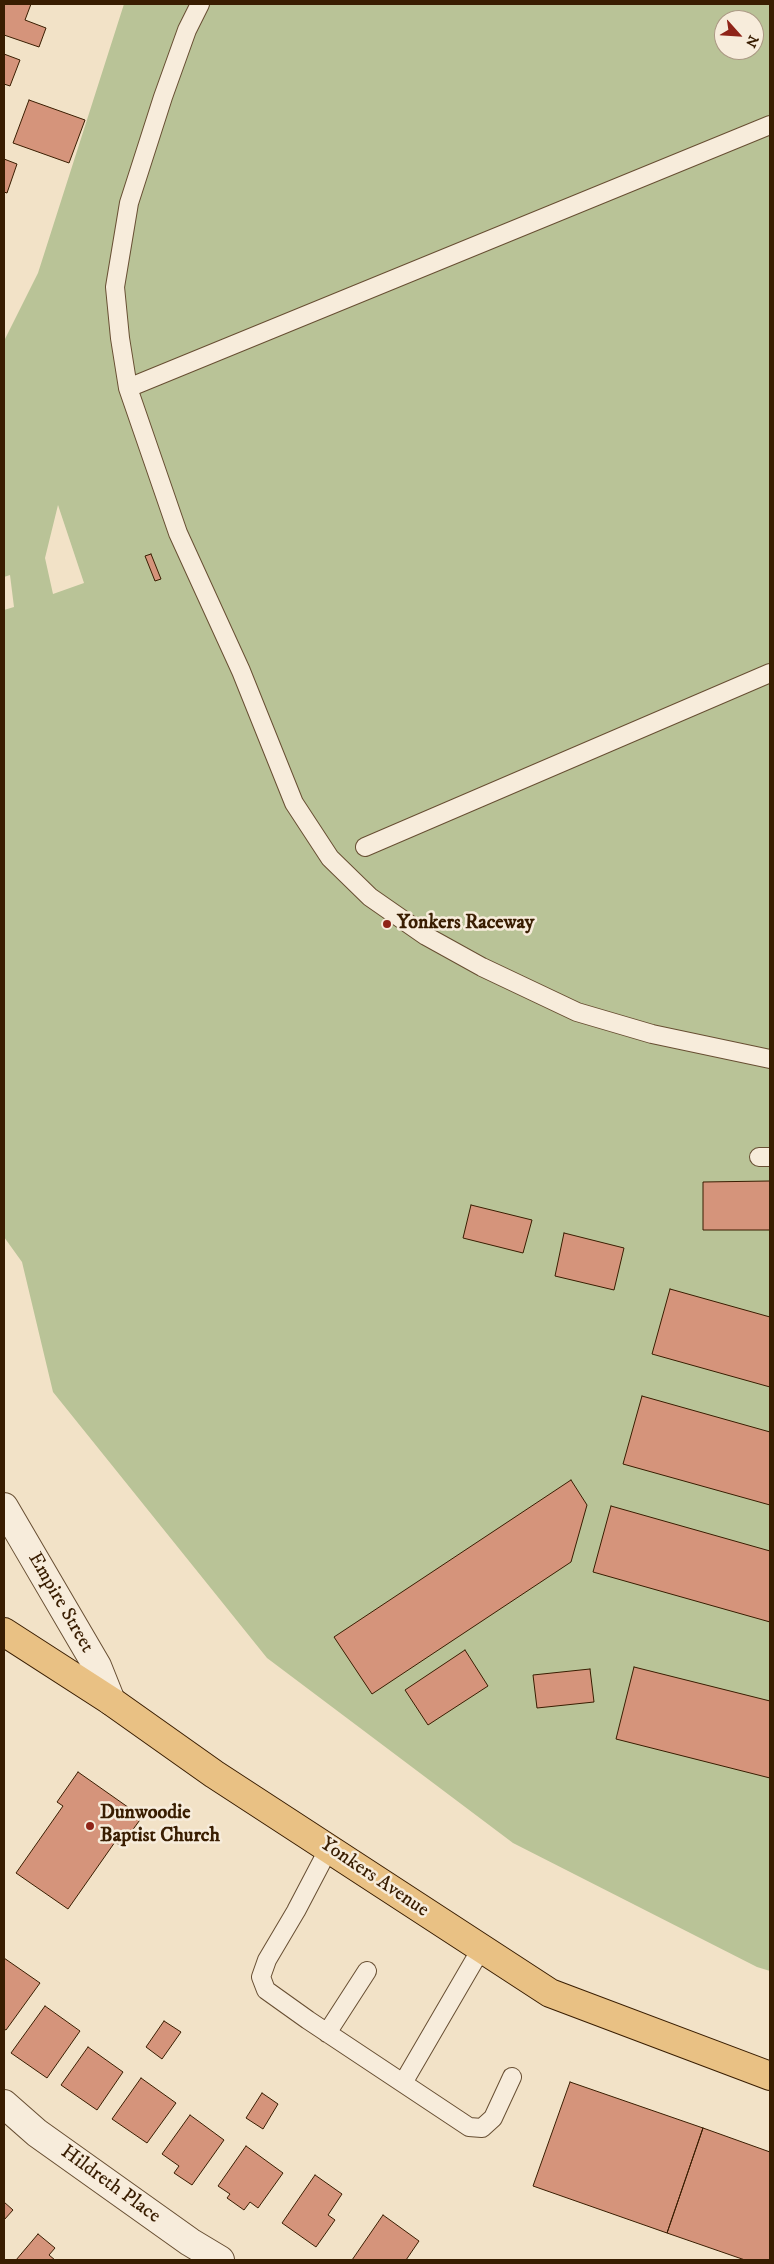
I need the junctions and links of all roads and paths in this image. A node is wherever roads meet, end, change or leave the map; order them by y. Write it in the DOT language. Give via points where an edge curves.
graph roads {
  1 [pos="200,4"];
  2 [pos="770,125"];
  3 [pos="128,388"];
  4 [pos="770,673"];
  5 [pos="365,847"];
  6 [pos="770,1059"];
  7 [pos="4,1507"];
  8 [pos="4,1632"];
  9 [pos="111,1701"];
  10 [pos="329,1848"];
  11 [pos="481,1949"];
  12 [pos="367,1971"];
  13 [pos="327,2033"];
  14 [pos="770,2076"];
  15 [pos="512,2077"];
  16 [pos="403,2083"];
  17 [pos="4,2104"];
  18 [pos="220,2260"];
  1 -- 3 [label="lane" via="166,88 129,203 116,287"];
  2 -- 3 [label="lane"];
  3 -- 6 [label="lane" via="178,534 241,671 294,802 330,858 370,897 426,936 482,968 577,1012 652,1034"];
  4 -- 5 [label="lane"];
  7 -- 9 [label="street, Empire Street" via="97,1666"];
  8 -- 9 [label="main road, Yonkers Avenue"];
  9 -- 10 [label="main road, Yonkers Avenue" via="214,1774"];
  10 -- 11 [label="main road, Yonkers Avenue"];
  10 -- 13 [label="lane" via="267,1960 262,1977 266,1990"];
  11 -- 14 [label="main road, Yonkers Avenue" via="550,1993"];
  11 -- 16 [label="lane"];
  12 -- 13 [label="lane"];
  13 -- 16 [label="lane"];
  15 -- 16 [label="lane" via="493,2118 482,2128 469,2127"];
  17 -- 18 [label="street, Hildreth Place" via="61,2150"];
}
